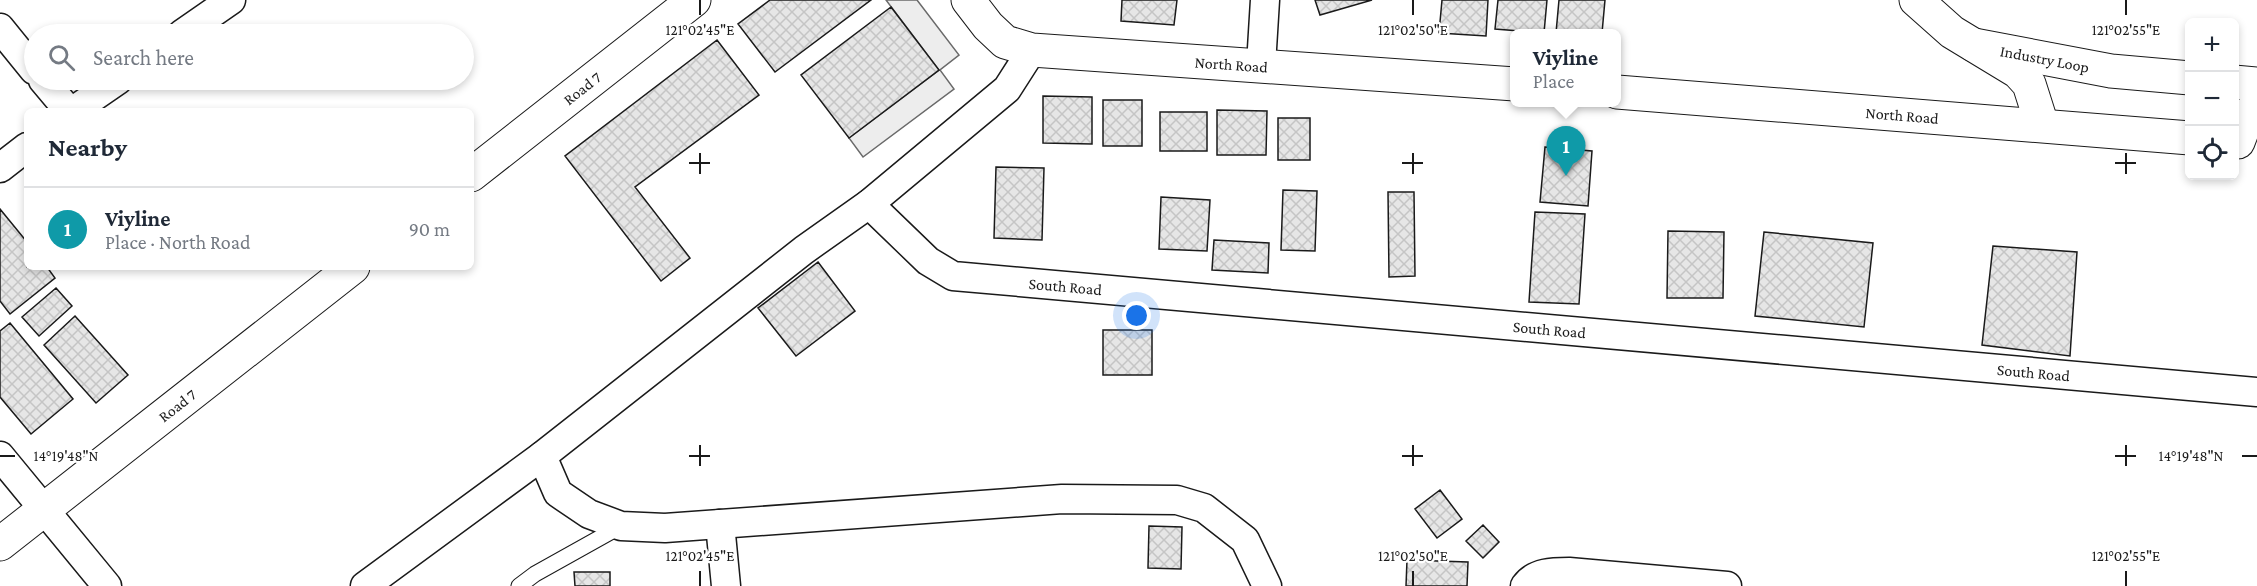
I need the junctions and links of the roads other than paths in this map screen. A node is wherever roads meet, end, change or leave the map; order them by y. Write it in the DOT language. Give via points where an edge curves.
graph roads {
  1 [pos="231,0"];
  2 [pos="694,0"];
  3 [pos="968,0"];
  4 [pos="1265,0"];
  5 [pos="1916,0"];
  6 [pos="196,24"];
  7 [pos="0,28"];
  8 [pos="1974,45"];
  9 [pos="1032,50"];
  10 [pos="24,57"];
  11 [pos="1261,65"];
  12 [pos="2185,78"];
  13 [pos="2239,82"];
  14 [pos="1510,84"];
  15 [pos="2257,84"];
  16 [pos="52,90"];
  17 [pos="103,90"];
  18 [pos="1621,92"];
  19 [pos="2257,107"];
  20 [pos="68,108"];
  21 [pos="76,108"];
  22 [pos="2042,125"];
  23 [pos="2185,138"];
  24 [pos="2243,143"];
  25 [pos="24,149"];
  26 [pos="0,168"];
  27 [pos="474,173"];
  28 [pos="868,204"];
  29 [pos="349,270"];
  30 [pos="2257,392"];
  31 [pos="0,456"];
  32 [pos="542,456"];
  33 [pos="45,509"];
  34 [pos="720,524"];
  35 [pos="621,526"];
  36 [pos="0,544"];
  37 [pos="1527,582"];
  38 [pos="107,586"];
  39 [pos="365,586"];
  40 [pos="519,586"];
  41 [pos="726,586"];
  42 [pos="1267,586"];
  43 [pos="1726,586"];
  1 -- 6 [label="street"];
  2 -- 27 [label="street, Road 7"];
  3 -- 9 [label="street, North Road" via="1005,42"];
  4 -- 11 [label="street"];
  5 -- 8 [label="street, Industry Loop" via="1952,32"];
  7 -- 10 [label="street"];
  8 -- 12 [label="street, Industry Loop" via="2111,71"];
  8 -- 22 [label="street" via="2018,72 2029,84"];
  9 -- 11 [label="street, North Road"];
  9 -- 28 [label="street" via="1007,89"];
  11 -- 14 [label="street, North Road"];
  13 -- 15 [label="street"];
  16 -- 20 [label="street"];
  17 -- 21 [label="street"];
  18 -- 22 [label="street, North Road"];
  19 -- 24 [label="street" via="2250,113"];
  22 -- 23 [label="street, North Road"];
  25 -- 26 [label="street"];
  28 -- 30 [label="street, South Road" via="928,261 953,276"];
  28 -- 32 [label="street"];
  29 -- 33 [label="street, Road 7"];
  31 -- 33 [label="street"];
  32 -- 35 [label="street" via="558,493 589,514"];
  32 -- 39 [label="street"];
  33 -- 36 [label="street, Road 7"];
  33 -- 38 [label="street"];
  34 -- 35 [label="street"];
  34 -- 41 [label="street"];
  34 -- 42 [label="street" via="1062,499 1177,500 1204,508 1245,540"];
  35 -- 40 [label="lane"];
  37 -- 43 [label="street" via="1549,573 1569,572"];
}
